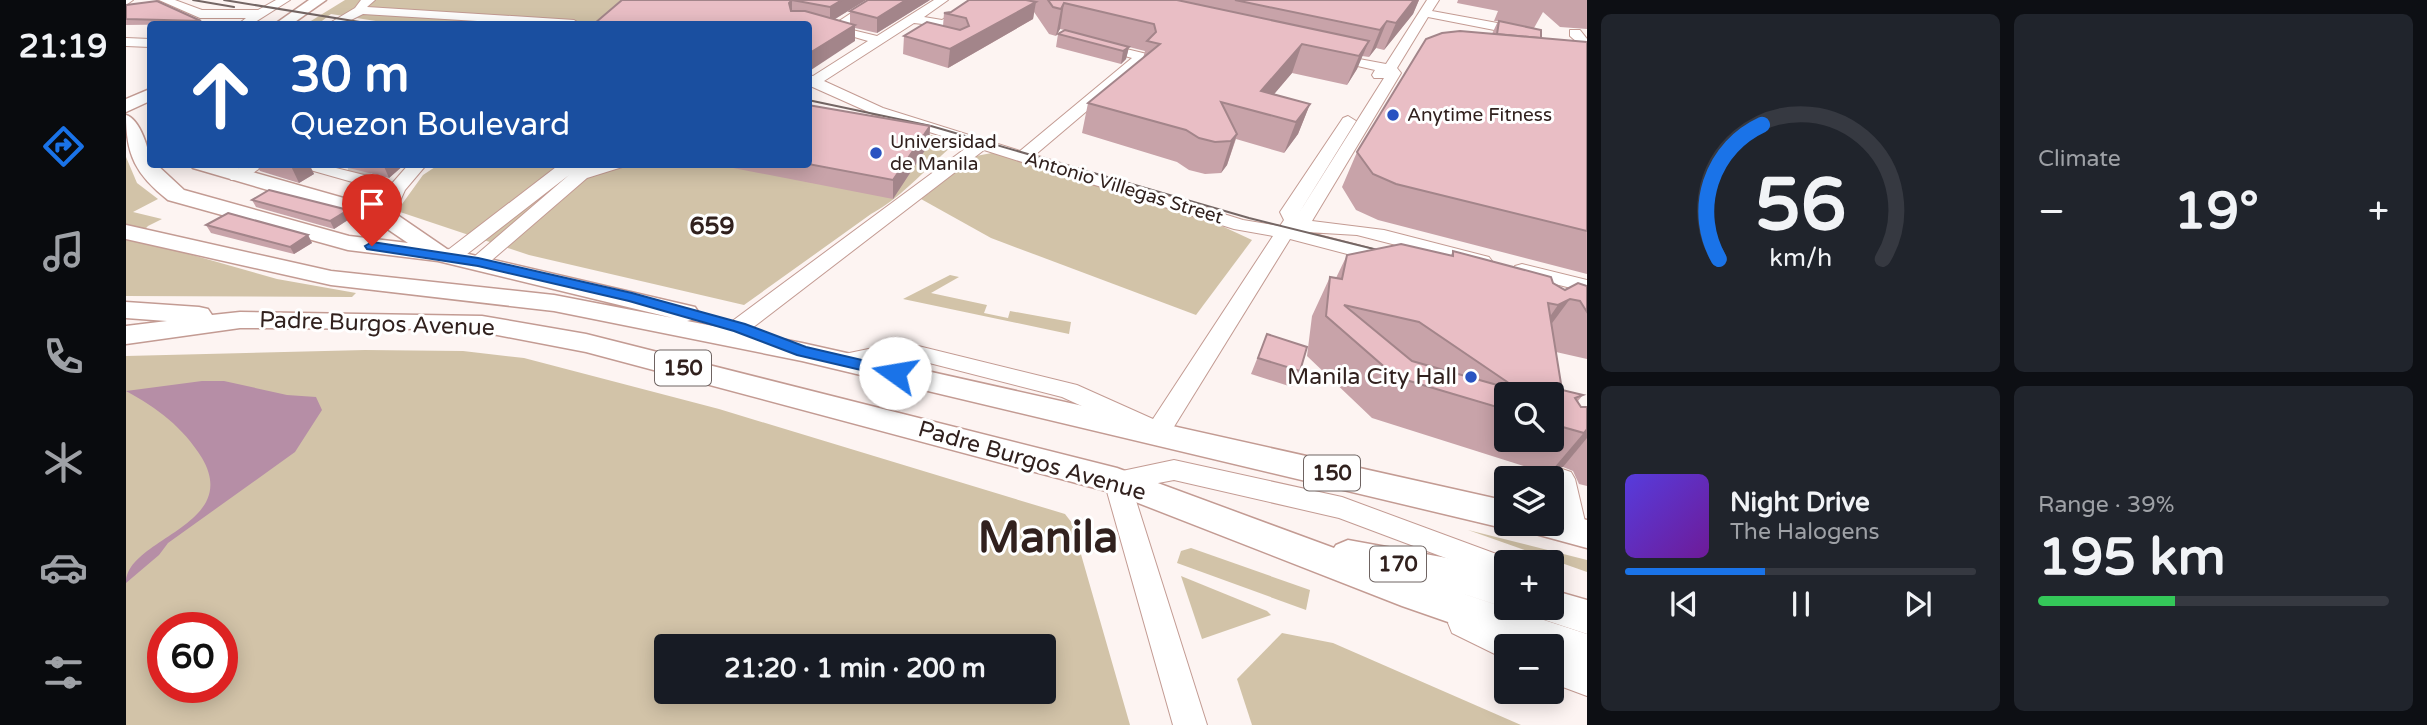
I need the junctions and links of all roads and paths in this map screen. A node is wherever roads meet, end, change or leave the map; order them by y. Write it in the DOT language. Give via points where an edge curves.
graph roads {
  1 [pos="165,0"];
  2 [pos="284,0"];
  3 [pos="880,0"];
  4 [pos="942,0"];
  5 [pos="982,0"];
  6 [pos="322,2"];
  7 [pos="365,5"];
  8 [pos="1427,7"];
  9 [pos="259,14"];
  10 [pos="248,21"];
  11 [pos="287,21"];
  12 [pos="304,21"];
  13 [pos="339,21"];
  14 [pos="541,21"];
  15 [pos="906,23"];
  16 [pos="126,32"];
  17 [pos="147,32"];
  18 [pos="1575,33"];
  19 [pos="1539,36"];
  20 [pos="947,38"];
  21 [pos="1457,38"];
  22 [pos="880,40"];
  23 [pos="126,42"];
  24 [pos="1089,42"];
  25 [pos="147,43"];
  26 [pos="1587,47"];
  27 [pos="1312,52"];
  28 [pos="1390,69"];
  29 [pos="812,80"];
  30 [pos="147,96"];
  31 [pos="1371,99"];
  32 [pos="126,106"];
  33 [pos="147,110"];
  34 [pos="126,120"];
  35 [pos="982,144"];
  36 [pos="1024,156"];
  37 [pos="212,168"];
  38 [pos="251,168"];
  39 [pos="320,168"];
  40 [pos="414,168"];
  41 [pos="569,168"];
  42 [pos="613,168"];
  43 [pos="237,176"];
  44 [pos="1321,195"];
  45 [pos="360,208"];
  46 [pos="388,208"];
  47 [pos="1289,226"];
  48 [pos="133,233"];
  49 [pos="1377,236"];
  50 [pos="445,256"];
  51 [pos="478,262"];
  52 [pos="1413,265"];
  53 [pos="1533,273"];
  54 [pos="1587,286"];
  55 [pos="1534,296"];
  56 [pos="126,310"];
  57 [pos="240,320"];
  58 [pos="739,327"];
  59 [pos="126,335"];
  60 [pos="802,352"];
  61 [pos="1158,432"];
  62 [pos="1117,481"];
  63 [pos="1564,496"];
  64 [pos="1494,511"];
  65 [pos="1568,529"];
  66 [pos="1287,544"];
  67 [pos="1494,564"];
  68 [pos="1494,588"];
  69 [pos="1402,590"];
  70 [pos="1564,598"];
  71 [pos="1564,610"];
  72 [pos="1587,610"];
  73 [pos="1587,617"];
  74 [pos="1494,639"];
  75 [pos="1587,652"];
  76 [pos="1564,672"];
  77 [pos="1587,681"];
  78 [pos="1190,725"];
  1 -- 9 [label="street" via="200,14"];
  2 -- 9 [label="street"];
  3 -- 22 [label="street" via="827,27"];
  4 -- 15 [label="street"];
  5 -- 15 [label="street" via="944,24"];
  6 -- 11 [label="main road"];
  6 -- 12 [label="main road"];
  7 -- 13 [label="street"];
  7 -- 14 [label="street"];
  8 -- 19 [label="street"];
  8 -- 21 [label="street" via="1460,29"];
  8 -- 28 [label="street" via="1408,52"];
  9 -- 10 [label="street"];
  15 -- 20 [label="street"];
  15 -- 22 [label="street"];
  16 -- 17 [label="street"];
  18 -- 26 [label="street"];
  22 -- 29 [label="street"];
  23 -- 25 [label="street"];
  24 -- 36 [label="street" via="1142,57"];
  27 -- 28 [label="street"];
  28 -- 31 [label="street" via="1382,70"];
  29 -- 35 [label="street, Antonio Villegas Street" via="877,111"];
  30 -- 32 [label="main road"];
  31 -- 44 [label="street"];
  31 -- 47 [label="street" via="1289,212"];
  33 -- 34 [label="main road"];
  34 -- 50 [label="main road, 150" via="146,169 176,195 348,243"];
  35 -- 36 [label="street, Antonio Villegas Street"];
  35 -- 58 [label="street"];
  36 -- 47 [label="street, Antonio Villegas Street" via="1241,225"];
  37 -- 43 [label="main road"];
  38 -- 43 [label="street"];
  39 -- 45 [label="street" via="354,174 379,186"];
  40 -- 46 [label="street"];
  41 -- 42 [label="street"];
  41 -- 50 [label="street"];
  41 -- 51 [label="street"];
  43 -- 45 [label="main road"];
  44 -- 47 [label="street" via="1305,217"];
  44 -- 49 [label="street" via="1331,210"];
  45 -- 46 [label="main road"];
  46 -- 50 [label="main road"];
  47 -- 49 [label="street, Antonio Villegas Street" via="1314,224"];
  47 -- 52 [label="street, Antonio Villegas Street"];
  47 -- 61 [label="street"];
  48 -- 60 [label="main road, Padre Burgos Avenue" via="331,278 554,303"];
  49 -- 53 [label="street, Antonio Villegas Street"];
  50 -- 51 [label="main road, 150"];
  51 -- 58 [label="main road, 150"];
  53 -- 54 [label="street, Antonio Villegas Street"];
  53 -- 55 [label="street"];
  56 -- 57 [label="main road, 150"];
  57 -- 59 [label="main road, Padre Burgos Avenue"];
  57 -- 62 [label="main road, Padre Burgos Avenue / 150" via="436,321 520,329"];
  58 -- 60 [label="main road, 150"];
  60 -- 61 [label="main road, Padre Burgos Avenue / 150"];
  61 -- 64 [label="main road, Padre Burgos Avenue / 150"];
  62 -- 66 [label="main road, Padre Burgos Avenue / 150"];
  62 -- 67 [label="street" via="1174,470 1342,508"];
  62 -- 78 [label="street"];
  63 -- 65 [label="street"];
  66 -- 68 [label="main road, 170" via="1447,573"];
  66 -- 69 [label="main road, Padre Burgos Avenue / 150"];
  69 -- 74 [label="street"];
  69 -- 75 [label="main road, Padre Burgos Avenue / 150"];
  70 -- 72 [label="street"];
  71 -- 73 [label="main road"];
  76 -- 77 [label="street"];
}
